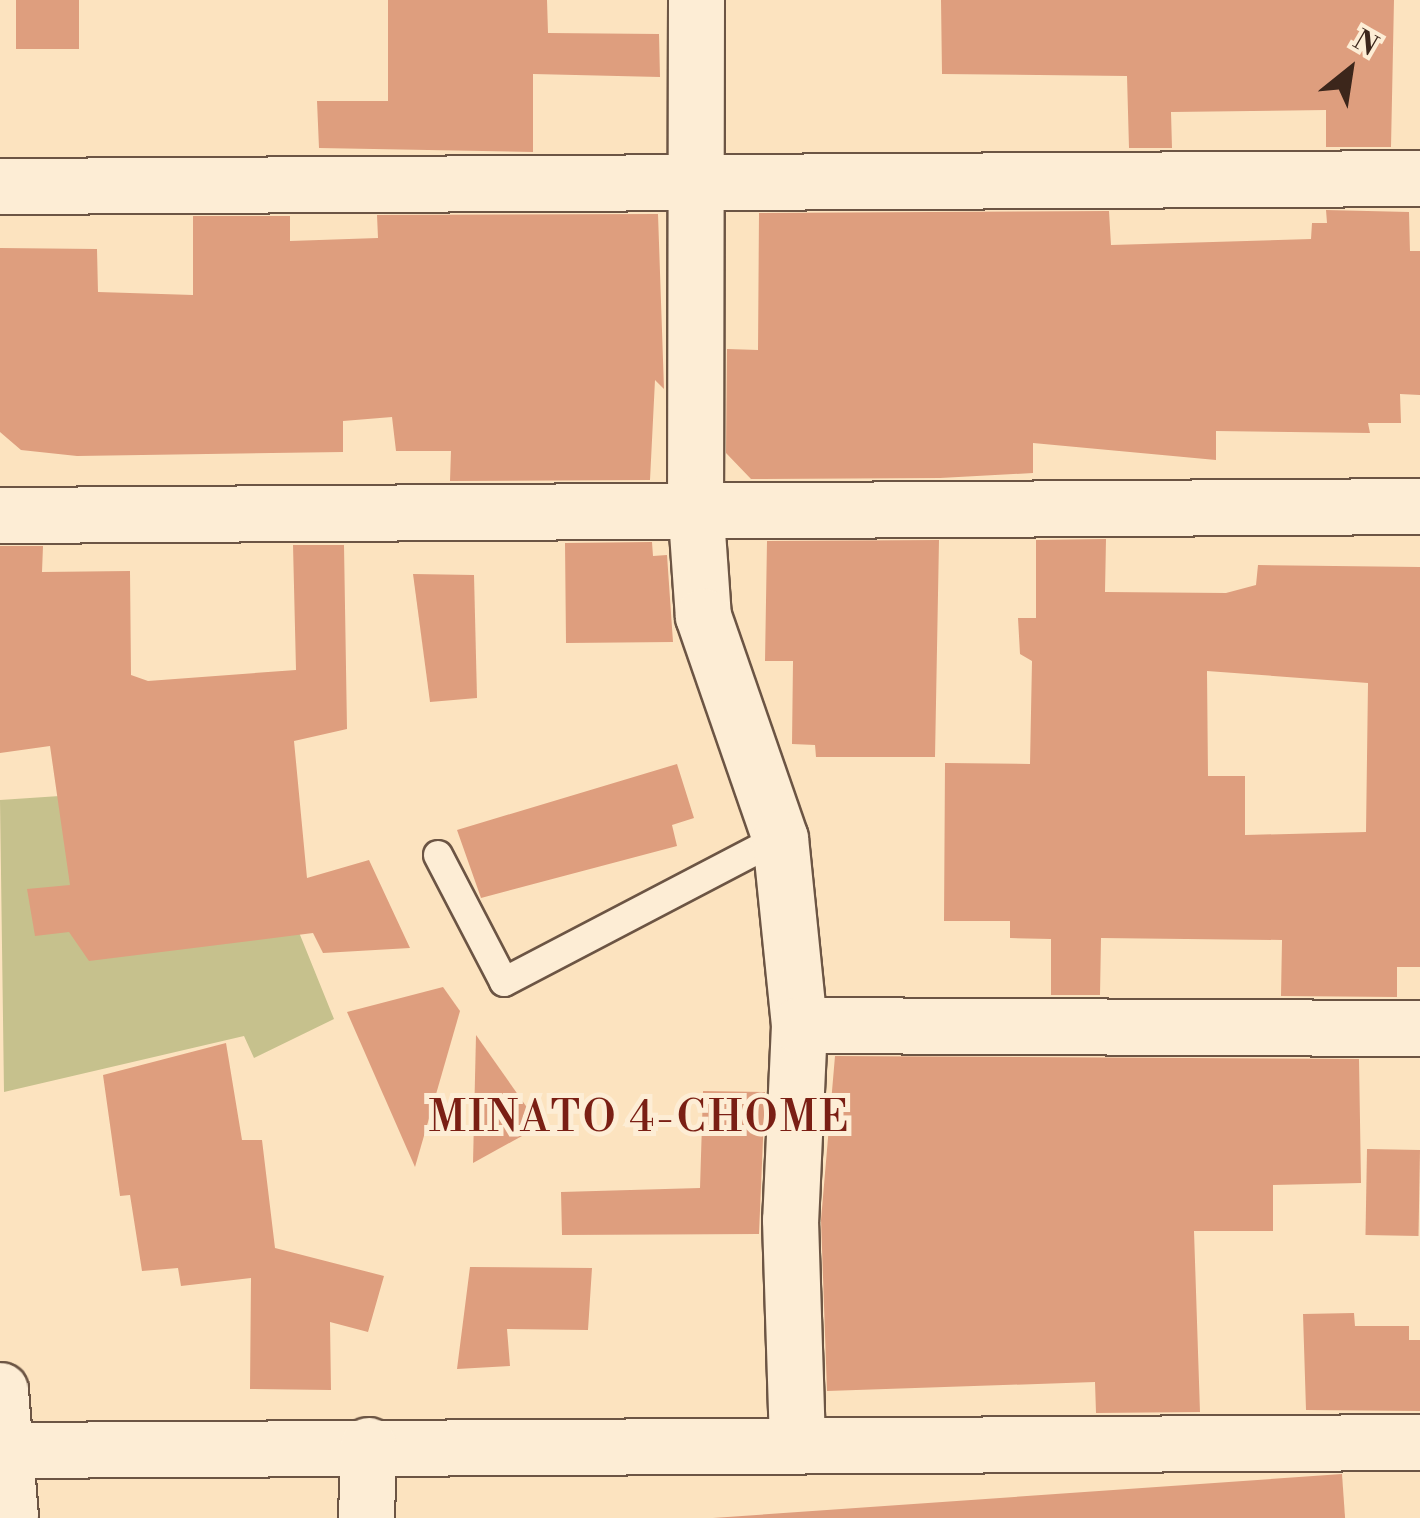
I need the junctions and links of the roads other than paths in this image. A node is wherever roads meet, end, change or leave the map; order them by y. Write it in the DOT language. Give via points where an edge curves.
graph roads {
  1 [pos="696,0"];
  2 [pos="1420,178"];
  3 [pos="0,186"];
  4 [pos="695,186"];
  5 [pos="695,503"];
  6 [pos="1420,506"];
  7 [pos="0,514"];
  8 [pos="780,838"];
  9 [pos="438,855"];
  10 [pos="799,1025"];
  11 [pos="1420,1028"];
  12 [pos="0,1390"];
  13 [pos="1420,1442"];
  14 [pos="797,1444"];
  15 [pos="368,1445"];
  16 [pos="2,1450"];
  17 [pos="10,1518"];
  18 [pos="366,1518"];
  1 -- 4 [label="street"];
  2 -- 4 [label="street"];
  3 -- 4 [label="street"];
  4 -- 5 [label="street"];
  5 -- 6 [label="street"];
  5 -- 7 [label="street"];
  5 -- 8 [label="street" via="703,616"];
  8 -- 9 [label="lane" via="504,982"];
  8 -- 10 [label="street"];
  10 -- 11 [label="street"];
  10 -- 14 [label="street" via="790,1220"];
  12 -- 16 [label="street"];
  13 -- 14 [label="street"];
  14 -- 15 [label="street"];
  15 -- 16 [label="street"];
  15 -- 18 [label="street"];
  16 -- 17 [label="street"];
}
